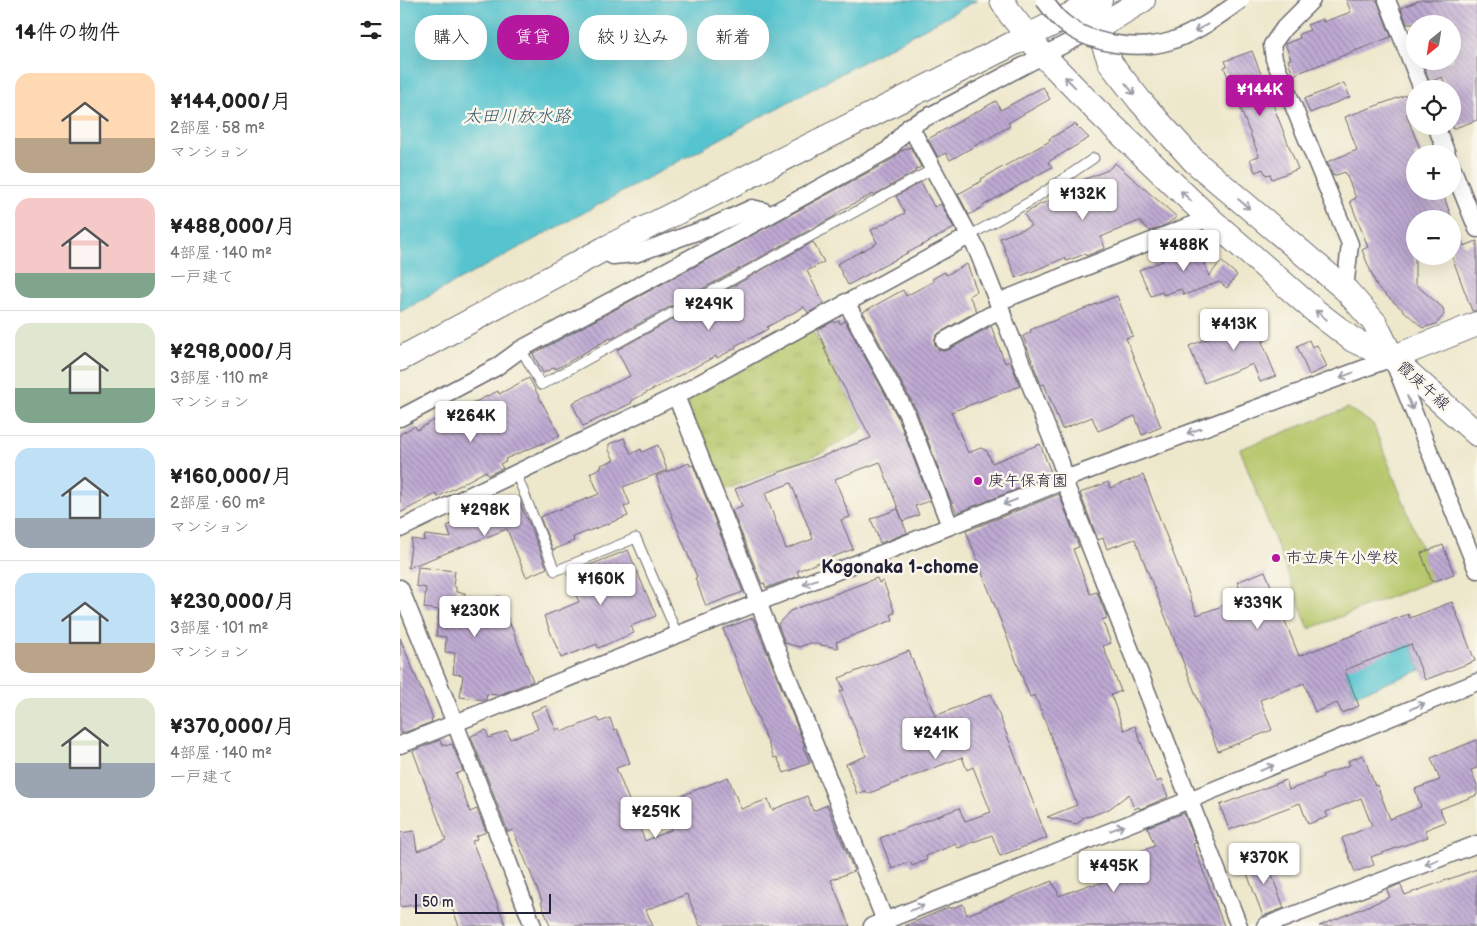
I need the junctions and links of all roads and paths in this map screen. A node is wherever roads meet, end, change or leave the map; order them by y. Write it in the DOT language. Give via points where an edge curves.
graph roads {
  1 [pos="1044,0"];
  2 [pos="1144,0"];
  3 [pos="1241,0"];
  4 [pos="1312,0"];
  5 [pos="1387,0"];
  6 [pos="1091,2"];
  7 [pos="1006,8"];
  8 [pos="1097,28"];
  9 [pos="1028,36"];
  10 [pos="1043,55"];
  11 [pos="1418,80"];
  12 [pos="910,126"];
  13 [pos="1094,158"];
  14 [pos="933,169"];
  15 [pos="1461,189"];
  16 [pos="768,216"];
  17 [pos="1209,218"];
  18 [pos="1477,229"];
  19 [pos="969,236"];
  20 [pos="604,248"];
  21 [pos="1345,289"];
  22 [pos="846,302"];
  23 [pos="1000,306"];
  24 [pos="1477,324"];
  25 [pos="944,341"];
  26 [pos="521,350"];
  27 [pos="1392,358"];
  28 [pos="400,359"];
  29 [pos="676,396"];
  30 [pos="400,418"];
  31 [pos="1477,434"];
  32 [pos="516,473"];
  33 [pos="1065,479"];
  34 [pos="950,526"];
  35 [pos="400,529"];
  36 [pos="1477,570"];
  37 [pos="400,588"];
  38 [pos="758,602"];
  39 [pos="677,634"];
  40 [pos="1477,682"];
  41 [pos="455,723"];
  42 [pos="400,745"];
  43 [pos="1189,800"];
  44 [pos="1477,844"];
  45 [pos="881,924"];
  46 [pos="533,926"];
  47 [pos="1239,926"];
  48 [pos="1265,926"];
  3 -- 1 [label="street, one-way, bridge" via="1194,32 1146,45 1101,41 1082,33 1065,24"];
  2 -- 8 [label="street"];
  4 -- 21 [label="street" via="1272,45 1274,59 1350,244"];
  5 -- 11 [label="street"];
  6 -- 8 [label="street"];
  6 -- 9 [label="street"];
  7 -- 9 [label="street"];
  8 -- 9 [label="street"];
  8 -- 10 [label="street"];
  8 -- 21 [label="street, one-way" via="1110,64 1194,161"];
  9 -- 10 [label="street"];
  9 -- 20 [label="street"];
  10 -- 12 [label="street"];
  17 -- 10 [label="street, one-way"];
  12 -- 14 [label="street"];
  12 -- 16 [label="street" via="888,150"];
  13 -- 19 [label="lane" via="1031,201"];
  14 -- 19 [label="street"];
  14 -- 26 [label="lane" via="541,385"];
  15 -- 18 [label="street"];
  16 -- 20 [label="street" via="764,211 752,208 635,254 613,256"];
  16 -- 26 [label="street"];
  17 -- 23 [label="street"];
  27 -- 17 [label="street, one-way" via="1353,340"];
  19 -- 22 [label="street"];
  19 -- 23 [label="street"];
  20 -- 28 [label="street"];
  21 -- 27 [label="street" via="1375,323"];
  22 -- 29 [label="street"];
  22 -- 34 [label="street" via="907,414"];
  23 -- 25 [label="street"];
  23 -- 33 [label="street"];
  24 -- 27 [label="street"];
  26 -- 30 [label="street" via="495,368"];
  27 -- 31 [label="street, 霞庚午線"];
  27 -- 33 [label="street, one-way"];
  27 -- 36 [label="street, one-way"];
  29 -- 32 [label="street"];
  29 -- 38 [label="street"];
  32 -- 35 [label="street"];
  32 -- 39 [label="lane" via="555,571 636,538"];
  33 -- 34 [label="street, one-way"];
  33 -- 43 [label="street"];
  34 -- 38 [label="street, one-way"];
  37 -- 41 [label="street"];
  38 -- 39 [label="street"];
  38 -- 45 [label="street"];
  39 -- 41 [label="street"];
  43 -- 40 [label="street, one-way"];
  41 -- 42 [label="street"];
  41 -- 46 [label="street"];
  45 -- 43 [label="street, one-way"];
  43 -- 47 [label="street"];
  44 -- 48 [label="street, one-way"];
}
